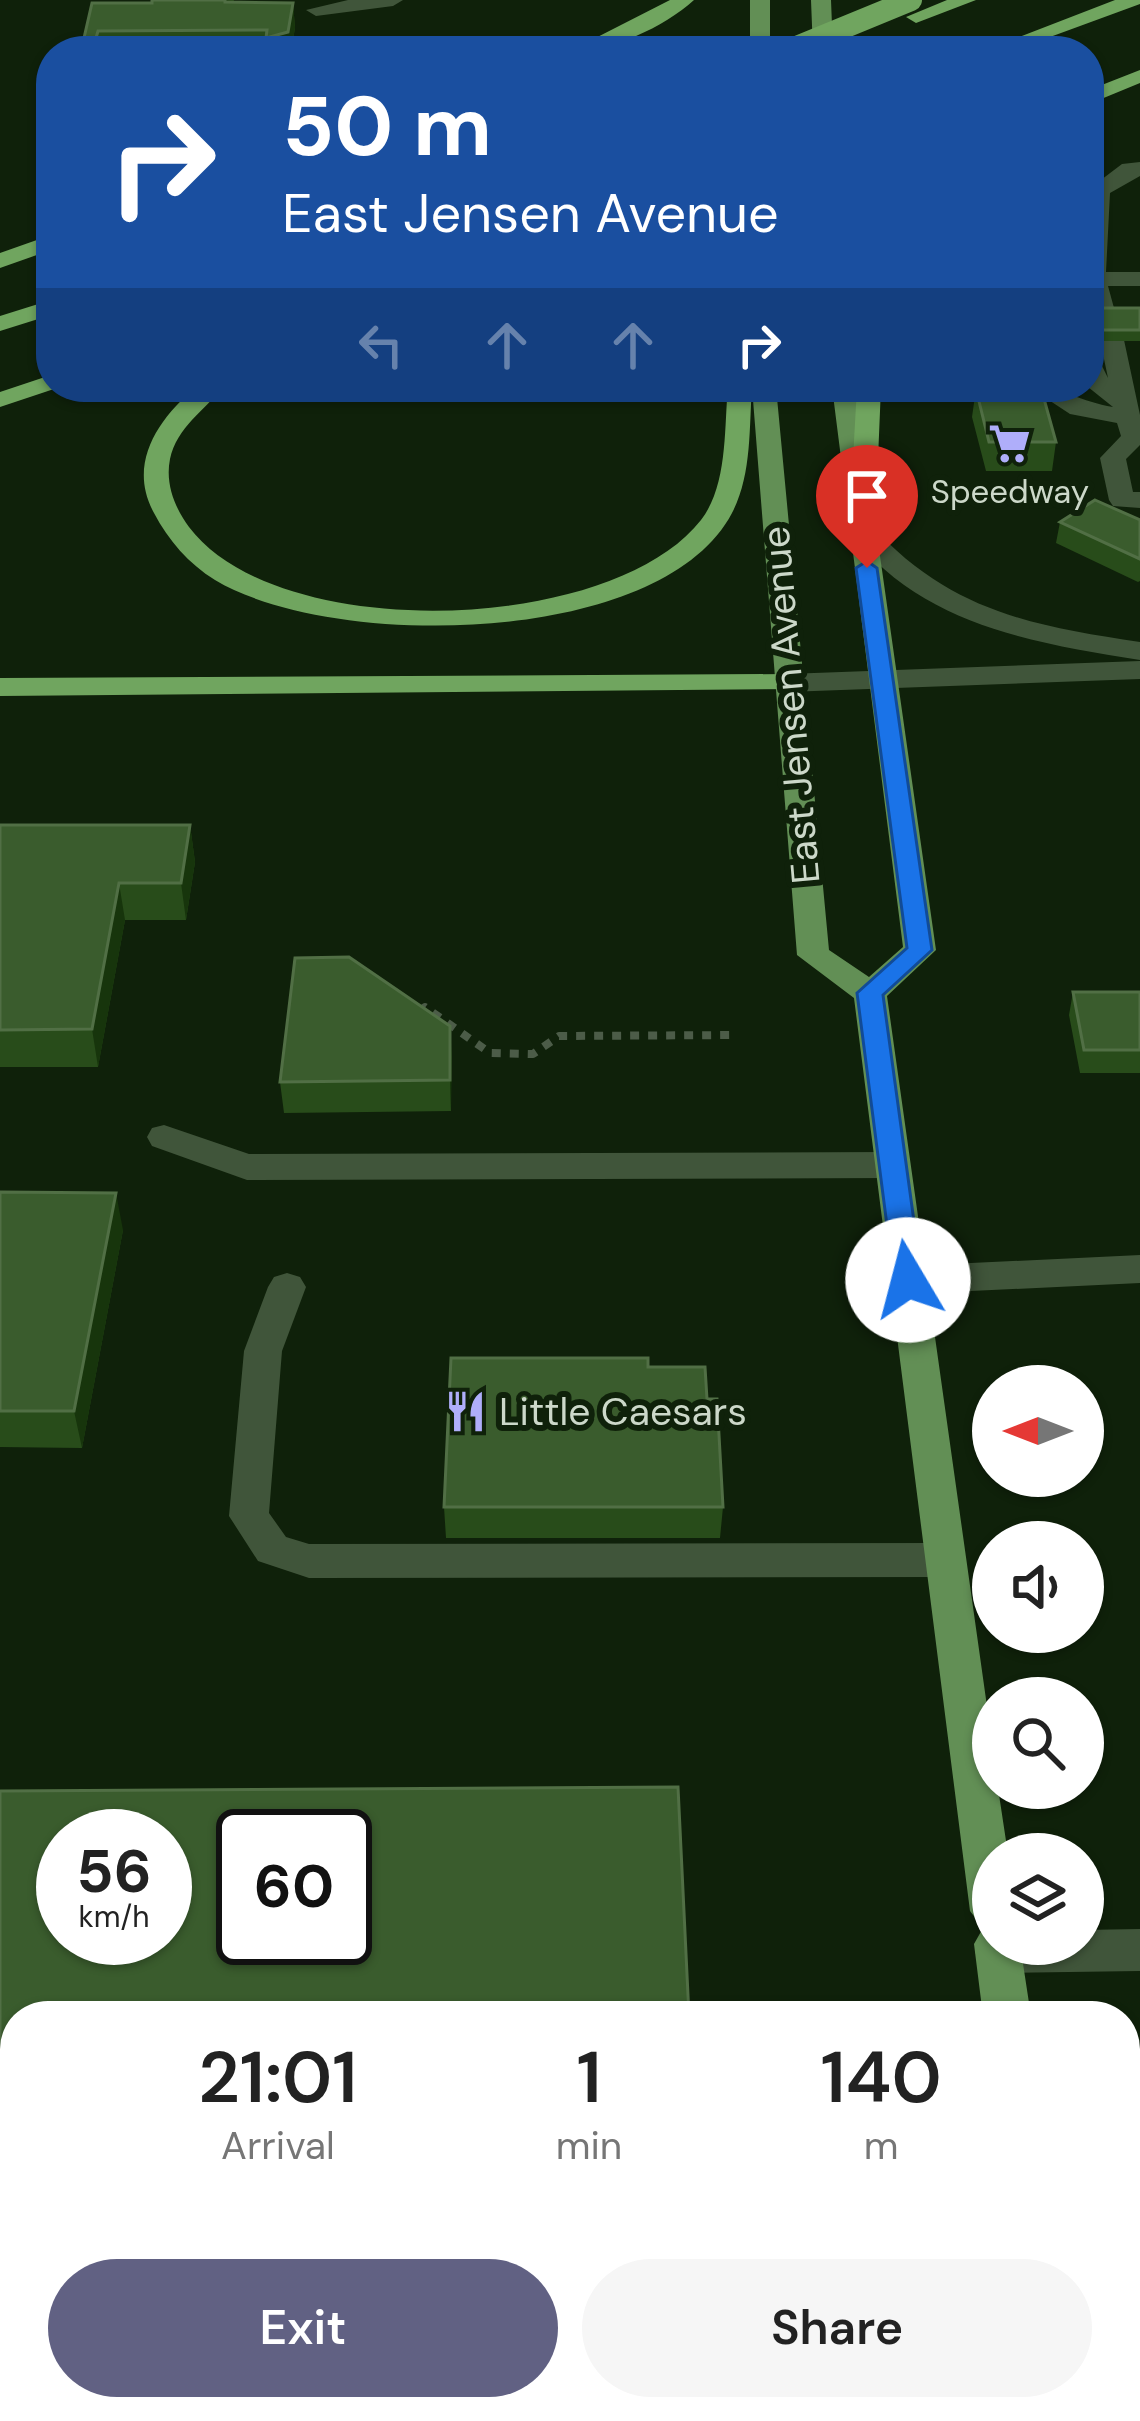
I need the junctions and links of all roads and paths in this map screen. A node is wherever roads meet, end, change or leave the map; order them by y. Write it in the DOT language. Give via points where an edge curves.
graph roads {
  1 [pos="393,0"];
  2 [pos="684,0"];
  3 [pos="760,0"];
  4 [pos="821,0"];
  5 [pos="966,0"];
  6 [pos="1133,0"];
  7 [pos="913,8"];
  8 [pos="316,10"];
  9 [pos="617,36"];
  10 [pos="760,36"];
  11 [pos="820,36"];
  12 [pos="832,36"];
  13 [pos="852,36"];
  14 [pos="1034,36"];
  15 [pos="1140,76"];
  16 [pos="1104,92"];
  17 [pos="1140,169"];
  18 [pos="1104,187"];
  19 [pos="36,247"];
  20 [pos="0,260"];
  21 [pos="1104,279"];
  22 [pos="1135,279"];
  23 [pos="1140,310"];
  24 [pos="36,312"];
  25 [pos="1104,317"];
  26 [pos="0,324"];
  27 [pos="36,387"];
  28 [pos="1104,390"];
  29 [pos="0,400"];
  30 [pos="192,402"];
  31 [pos="738,402"];
  32 [pos="765,402"];
  33 [pos="846,402"];
  34 [pos="868,402"];
  35 [pos="1067,402"];
  36 [pos="1104,402"];
  37 [pos="1132,416"];
  38 [pos="1131,496"];
  39 [pos="862,531"];
  40 [pos="1140,651"];
  41 [pos="1140,670"];
  42 [pos="880,678"];
  43 [pos="787,683"];
  44 [pos="0,687"];
  45 [pos="870,993"];
  46 [pos="413,1014"];
  47 [pos="734,1035"];
  48 [pos="164,1137"];
  49 [pos="892,1165"];
  50 [pos="1140,1269"];
  51 [pos="908,1280"];
  52 [pos="287,1287"];
  53 [pos="946,1560"];
  54 [pos="982,1833"];
  55 [pos="1104,1946"];
  56 [pos="1140,1949"];
  57 [pos="1000,1965"];
  58 [pos="1005,2001"];
  1 -- 8 [label="street"];
  2 -- 9 [label="highway"];
  3 -- 10 [label="main road"];
  4 -- 11 [label="main road"];
  5 -- 7 [label="highway"];
  6 -- 14 [label="highway"];
  7 -- 12 [label="highway, bridge"];
  7 -- 13 [label="highway"];
  15 -- 16 [label="highway"];
  17 -- 18 [label="street"];
  19 -- 20 [label="highway"];
  21 -- 22 [label="street"];
  22 -- 23 [label="street"];
  24 -- 26 [label="highway"];
  25 -- 37 [label="street"];
  27 -- 29 [label="highway"];
  28 -- 37 [label="street"];
  30 -- 31 [label="highway" via="157,448 156,494 182,540 233,578 303,604 385,618 477,617 559,604 658,568 708,530 724,505"];
  32 -- 43 [label="main road, East Jensen Avenue"];
  33 -- 39 [label="main road"];
  34 -- 39 [label="highway"];
  35 -- 37 [label="street"];
  36 -- 37 [label="street"];
  37 -- 38 [label="street" via="1113,458"];
  39 -- 40 [label="street" via="904,578 965,610"];
  39 -- 42 [label="main road"];
  41 -- 42 [label="street"];
  42 -- 43 [label="street"];
  42 -- 45 [label="main road" via="920,950"];
  43 -- 44 [label="highway"];
  43 -- 45 [label="main road, East Jensen Avenue" via="813,955"];
  45 -- 49 [label="main road"];
  46 -- 47 [label="path" via="425,1007 490,1053 533,1054 559,1036"];
  48 -- 49 [label="street" via="247,1167"];
  49 -- 51 [label="main road"];
  50 -- 51 [label="street"];
  51 -- 53 [label="main road"];
  52 -- 53 [label="street" via="263,1351 249,1516 272,1549 309,1561"];
  53 -- 54 [label="main road"];
  55 -- 56 [label="street"];
  57 -- 58 [label="main road"];
}
